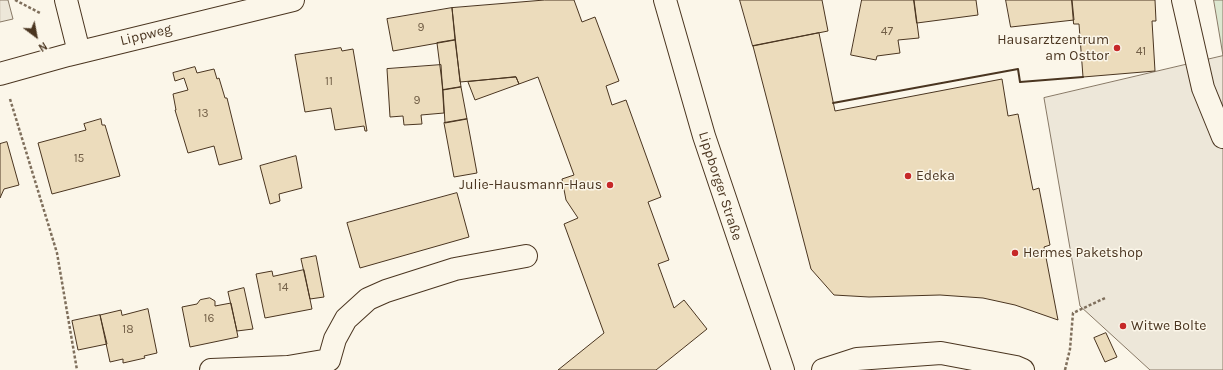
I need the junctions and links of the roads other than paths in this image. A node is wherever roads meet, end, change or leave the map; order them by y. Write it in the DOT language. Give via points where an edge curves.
graph roads {
  1 [pos="66,0"];
  2 [pos="293,0"];
  3 [pos="665,0"];
  4 [pos="1184,0"];
  5 [pos="79,52"];
  6 [pos="1,74"];
  7 [pos="1223,137"];
  8 [pos="526,256"];
  9 [pos="331,365"];
  10 [pos="211,370"];
  11 [pos="782,370"];
  12 [pos="823,370"];
  13 [pos="1023,370"];
  1 -- 5 [label="main road"];
  2 -- 5 [label="main road, Lippweg"];
  3 -- 11 [label="main road, Lippborger Straße" via="704,136"];
  4 -- 7 [label="main road" via="1203,88"];
  5 -- 6 [label="main road, Lippweg"];
  8 -- 9 [label="main road" via="455,269 368,299 346,319 335,339"];
  9 -- 10 [label="main road"];
  12 -- 13 [label="main road" via="857,360 941,353"];
}
